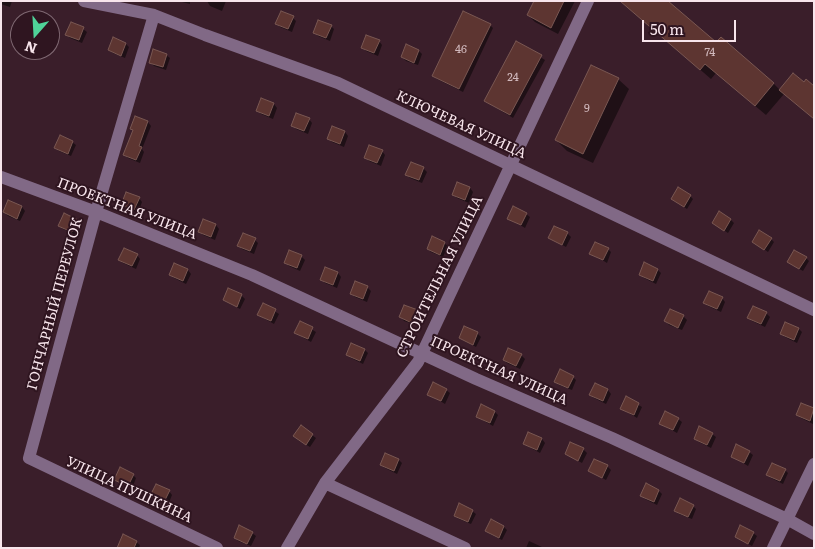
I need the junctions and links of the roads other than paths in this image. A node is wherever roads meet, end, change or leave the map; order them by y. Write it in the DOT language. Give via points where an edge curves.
graph roads {
  1 [pos="84,1"];
  2 [pos="588,1"];
  3 [pos="154,15"];
  4 [pos="510,164"];
  5 [pos="1,177"];
  6 [pos="96,212"];
  7 [pos="814,310"];
  8 [pos="422,353"];
  9 [pos="29,458"];
  10 [pos="814,464"];
  11 [pos="326,483"];
  12 [pos="787,519"];
  13 [pos="814,534"];
  14 [pos="217,548"];
  15 [pos="287,548"];
  16 [pos="465,548"];
  17 [pos="773,548"];
  1 -- 3 [label="street, КЛЮЧЕВАЯ УЛИЦА"];
  2 -- 4 [label="street, СТРОИТЕЛЬНАЯ УЛИЦА"];
  3 -- 4 [label="street, КЛЮЧЕВАЯ УЛИЦА" via="338,83"];
  3 -- 6 [label="street, ГОНЧАРНЫЙ ПЕРЕУЛОК"];
  4 -- 7 [label="street, КЛЮЧЕВАЯ УЛИЦА"];
  4 -- 8 [label="street, СТРОИТЕЛЬНАЯ УЛИЦА"];
  5 -- 6 [label="street, ПРОЕКТНАЯ УЛИЦА"];
  6 -- 8 [label="street, ПРОЕКТНАЯ УЛИЦА" via="252,275"];
  6 -- 9 [label="street, ГОНЧАРНЫЙ ПЕРЕУЛОК"];
  8 -- 11 [label="street, СТРОИТЕЛЬНАЯ УЛИЦА"];
  8 -- 12 [label="street, ПРОЕКТНАЯ УЛИЦА"];
  9 -- 14 [label="street, УЛИЦА ПУШКИНА"];
  10 -- 12 [label="street"];
  11 -- 15 [label="street, СТРОИТЕЛЬНАЯ УЛИЦА"];
  11 -- 16 [label="street"];
  12 -- 13 [label="street, ПРОЕКТНАЯ УЛИЦА"];
  12 -- 17 [label="street"];
}
